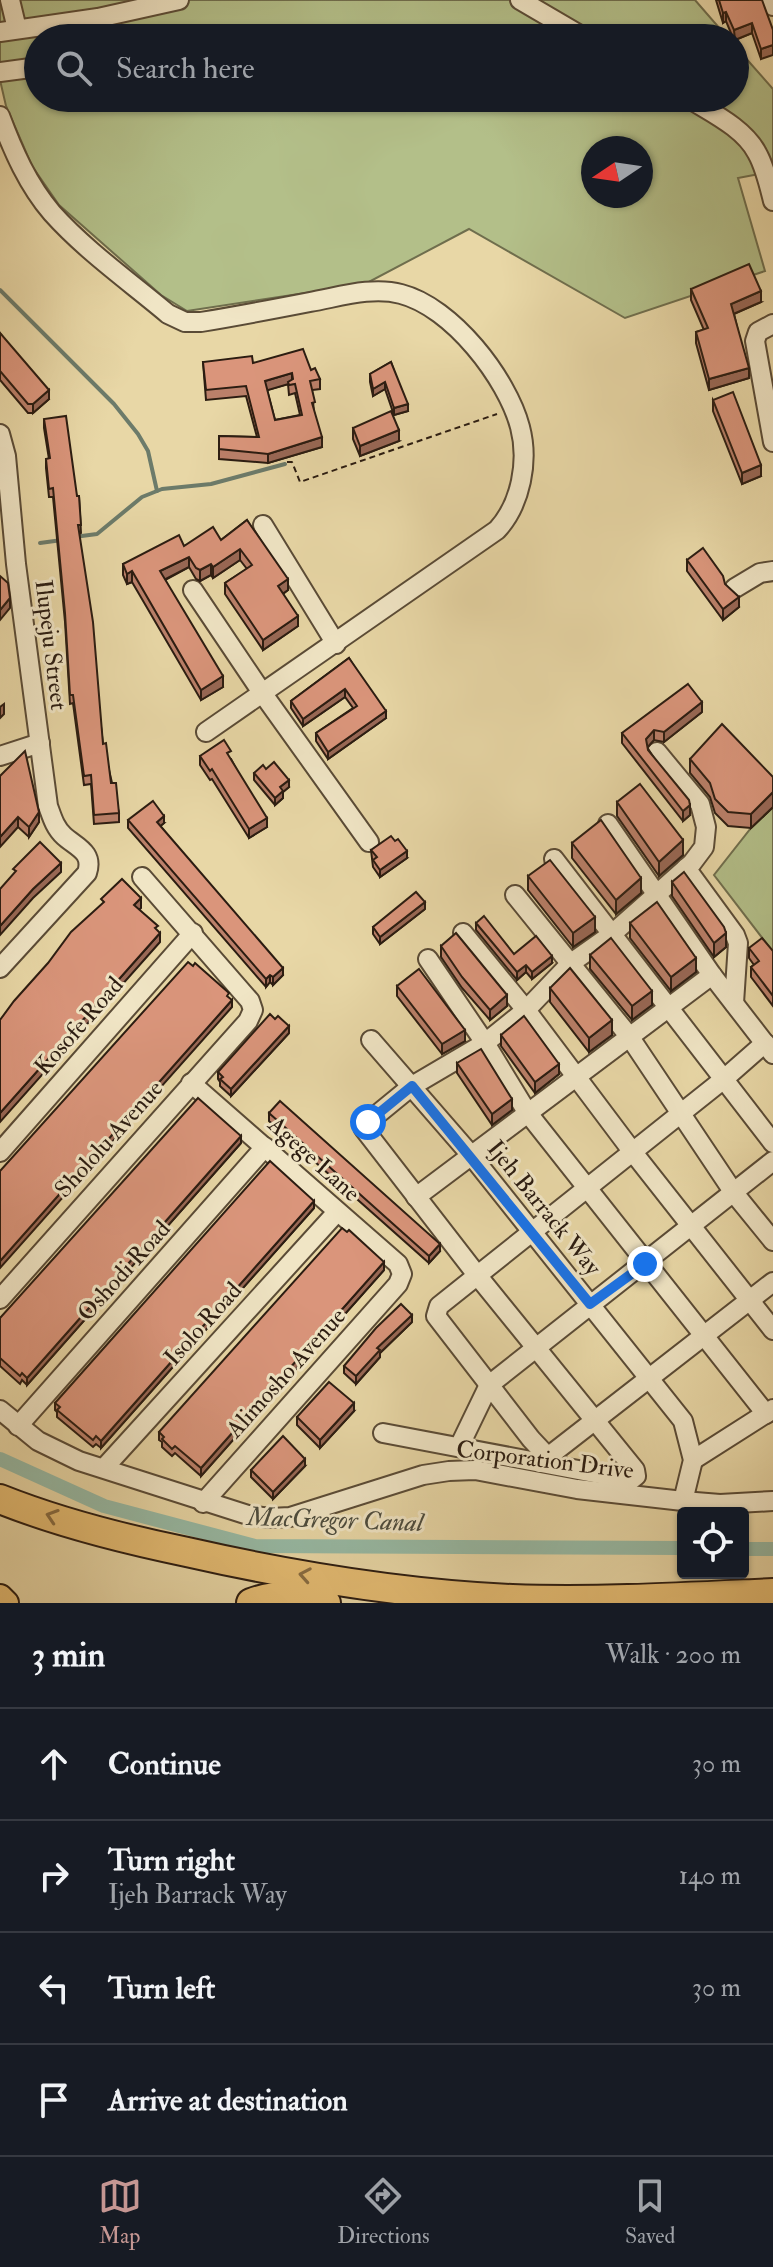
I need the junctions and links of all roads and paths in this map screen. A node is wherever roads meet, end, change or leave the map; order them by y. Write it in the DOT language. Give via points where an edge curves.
graph roads {
  1 [pos="10,0"];
  2 [pos="83,0"];
  3 [pos="179,0"];
  4 [pos="520,0"];
  5 [pos="771,0"];
  6 [pos="773,6"];
  7 [pos="88,19"];
  8 [pos="52,24"];
  9 [pos="561,24"];
  10 [pos="8,30"];
  11 [pos="24,69"];
  12 [pos="0,72"];
  13 [pos="710,112"];
  14 [pos="0,116"];
  15 [pos="773,201"];
  16 [pos="773,324"];
  17 [pos="514,408"];
  18 [pos="0,434"];
  19 [pos="773,442"];
  20 [pos="287,462"];
  21 [pos="263,525"];
  22 [pos="8,565"];
  23 [pos="773,571"];
  24 [pos="735,588"];
  25 [pos="193,590"];
  26 [pos="336,644"];
  27 [pos="263,694"];
  28 [pos="206,732"];
  29 [pos="40,743"];
  30 [pos="657,752"];
  31 [pos="0,756"];
  32 [pos="608,824"];
  33 [pos="369,842"];
  34 [pos="554,859"];
  35 [pos="686,868"];
  36 [pos="142,877"];
  37 [pos="656,893"];
  38 [pos="515,895"];
  39 [pos="193,933"];
  40 [pos="463,933"];
  41 [pos="612,934"];
  42 [pos="428,959"];
  43 [pos="571,963"];
  44 [pos="0,968"];
  45 [pos="712,975"];
  46 [pos="734,1003"];
  47 [pos="670,1006"];
  48 [pos="526,1010"];
  49 [pos="629,1036"];
  50 [pos="371,1040"];
  51 [pos="485,1043"];
  52 [pos="769,1048"];
  53 [pos="575,1076"];
  54 [pos="724,1079"];
  55 [pos="191,1083"];
  56 [pos="412,1086"];
  57 [pos="527,1112"];
  58 [pos="680,1113"];
  59 [pos="773,1143"];
  60 [pos="265,1147"];
  61 [pos="632,1151"];
  62 [pos="0,1152"];
  63 [pos="470,1154"];
  64 [pos="773,1161"];
  65 [pos="586,1188"];
  66 [pos="734,1193"];
  67 [pos="416,1197"];
  68 [pos="337,1212"];
  69 [pos="692,1226"];
  70 [pos="532,1231"];
  71 [pos="773,1241"];
  72 [pos="645,1264"];
  73 [pos="402,1274"];
  74 [pos="477,1275"];
  75 [pos="773,1282"];
  76 [pos="0,1299"];
  77 [pos="751,1300"];
  78 [pos="590,1304"];
  79 [pos="773,1330"];
  80 [pos="705,1335"];
  81 [pos="535,1348"];
  82 [pos="649,1377"];
  83 [pos="489,1385"];
  84 [pos="0,1410"];
  85 [pos="769,1411"];
  86 [pos="594,1420"];
  87 [pos="18,1426"];
  88 [pos="383,1433"];
  89 [pos="459,1447"];
  90 [pos="543,1459"];
  91 [pos="693,1460"];
  92 [pos="104,1468"];
  93 [pos="0,1499"];
  94 [pos="683,1501"];
  95 [pos="773,1501"];
  96 [pos="203,1503"];
  97 [pos="773,1593"];
  98 [pos="0,1597"];
  99 [pos="6,1603"];
  100 [pos="251,1603"];
  101 [pos="326,1603"];
  1 -- 10 [label="street"];
  2 -- 7 [label="street"];
  3 -- 7 [label="street"];
  4 -- 9 [label="street"];
  5 -- 6 [label="street"];
  7 -- 8 [label="street"];
  11 -- 12 [label="street"];
  13 -- 15 [label="street" via="755,148"];
  14 -- 17 [label="street" via="30,183 53,214 168,314 201,322 371,291 401,294 452,324 477,350"];
  16 -- 19 [label="street" via="758,332 755,341"];
  17 -- 20 [label="path" via="300,482 292,462"];
  17 -- 26 [label="street" via="523,465 506,520"];
  18 -- 22 [label="street, Ilupeju Street" via="6,456"];
  21 -- 26 [label="street"];
  22 -- 29 [label="street, Ilupeju Street"];
  23 -- 24 [label="street"];
  25 -- 27 [label="street"];
  26 -- 27 [label="street"];
  27 -- 28 [label="street"];
  27 -- 33 [label="street"];
  29 -- 31 [label="street"];
  29 -- 44 [label="street, Ilupeju Street" via="48,806 64,836 83,849 87,873"];
  30 -- 35 [label="street" via="704,814 704,847"];
  32 -- 37 [label="street"];
  34 -- 41 [label="street"];
  35 -- 37 [label="street"];
  35 -- 46 [label="street" via="738,943"];
  36 -- 39 [label="street"];
  37 -- 41 [label="street"];
  37 -- 45 [label="street"];
  38 -- 43 [label="street"];
  39 -- 55 [label="street, Shololu Avenue" via="253,1010"];
  39 -- 62 [label="street, Kosofe Road"];
  40 -- 48 [label="street"];
  41 -- 43 [label="street"];
  41 -- 47 [label="street"];
  42 -- 51 [label="street"];
  43 -- 48 [label="street"];
  43 -- 49 [label="street"];
  45 -- 46 [label="street"];
  45 -- 47 [label="street"];
  46 -- 52 [label="street"];
  47 -- 49 [label="street"];
  47 -- 54 [label="street"];
  48 -- 51 [label="street"];
  48 -- 53 [label="street"];
  49 -- 53 [label="street"];
  49 -- 58 [label="street"];
  50 -- 56 [label="street, Ijeh Barrack Way"];
  51 -- 56 [label="street"];
  51 -- 57 [label="street"];
  52 -- 54 [label="street"];
  53 -- 57 [label="street"];
  53 -- 61 [label="street"];
  54 -- 58 [label="street"];
  54 -- 59 [label="street"];
  55 -- 60 [label="street, Agege Lane"];
  55 -- 76 [label="street, Shololu Avenue"];
  56 -- 63 [label="street, Ijeh Barrack Way"];
  56 -- 67 [label="street" via="364,1129"];
  57 -- 63 [label="street"];
  57 -- 65 [label="street"];
  58 -- 61 [label="street"];
  58 -- 66 [label="street"];
  60 -- 68 [label="street, Agege Lane"];
  60 -- 87 [label="street, Oshodi Road"];
  61 -- 65 [label="street"];
  61 -- 69 [label="street"];
  63 -- 67 [label="street"];
  63 -- 70 [label="street, Ijeh Barrack Way"];
  64 -- 66 [label="street"];
  65 -- 70 [label="street"];
  65 -- 72 [label="street"];
  66 -- 69 [label="street"];
  66 -- 71 [label="street"];
  67 -- 74 [label="street"];
  68 -- 73 [label="street, Agege Lane" via="398,1264"];
  68 -- 92 [label="street, Isolo Road"];
  69 -- 72 [label="street"];
  69 -- 77 [label="street"];
  70 -- 74 [label="street"];
  70 -- 78 [label="street, Ijeh Barrack Way"];
  72 -- 78 [label="street"];
  72 -- 80 [label="street"];
  73 -- 96 [label="street, Alimosho Avenue"];
  74 -- 81 [label="street"];
  74 -- 83 [label="street" via="439,1306 436,1316"];
  75 -- 77 [label="street"];
  77 -- 79 [label="street"];
  77 -- 80 [label="street"];
  78 -- 81 [label="street"];
  78 -- 82 [label="street, Ijeh Barrack Way"];
  80 -- 82 [label="street"];
  80 -- 85 [label="street"];
  81 -- 83 [label="street"];
  81 -- 86 [label="street"];
  82 -- 86 [label="street"];
  82 -- 91 [label="street, Ijeh Barrack Way" via="683,1421"];
  83 -- 89 [label="street"];
  83 -- 90 [label="street"];
  84 -- 87 [label="street, Corporation Drive"];
  85 -- 91 [label="street"];
  86 -- 90 [label="street"];
  86 -- 90 [label="street" via="635,1470 631,1480"];
  87 -- 92 [label="street, Corporation Drive" via="56,1451"];
  88 -- 89 [label="street"];
  89 -- 90 [label="street"];
  91 -- 94 [label="street, Ijeh Barrack Way"];
  92 -- 96 [label="street, Corporation Drive"];
  97 -- 93 [label="highway, one-way" via="559,1600 407,1589 125,1539"];
  94 -- 95 [label="street, Corporation Drive"];
  94 -- 96 [label="street, Corporation Drive" via="475,1470 423,1475 290,1517 248,1515"];
  98 -- 99 [label="main road"];
  100 -- 101 [label="highway" via="292,1595"];
}
